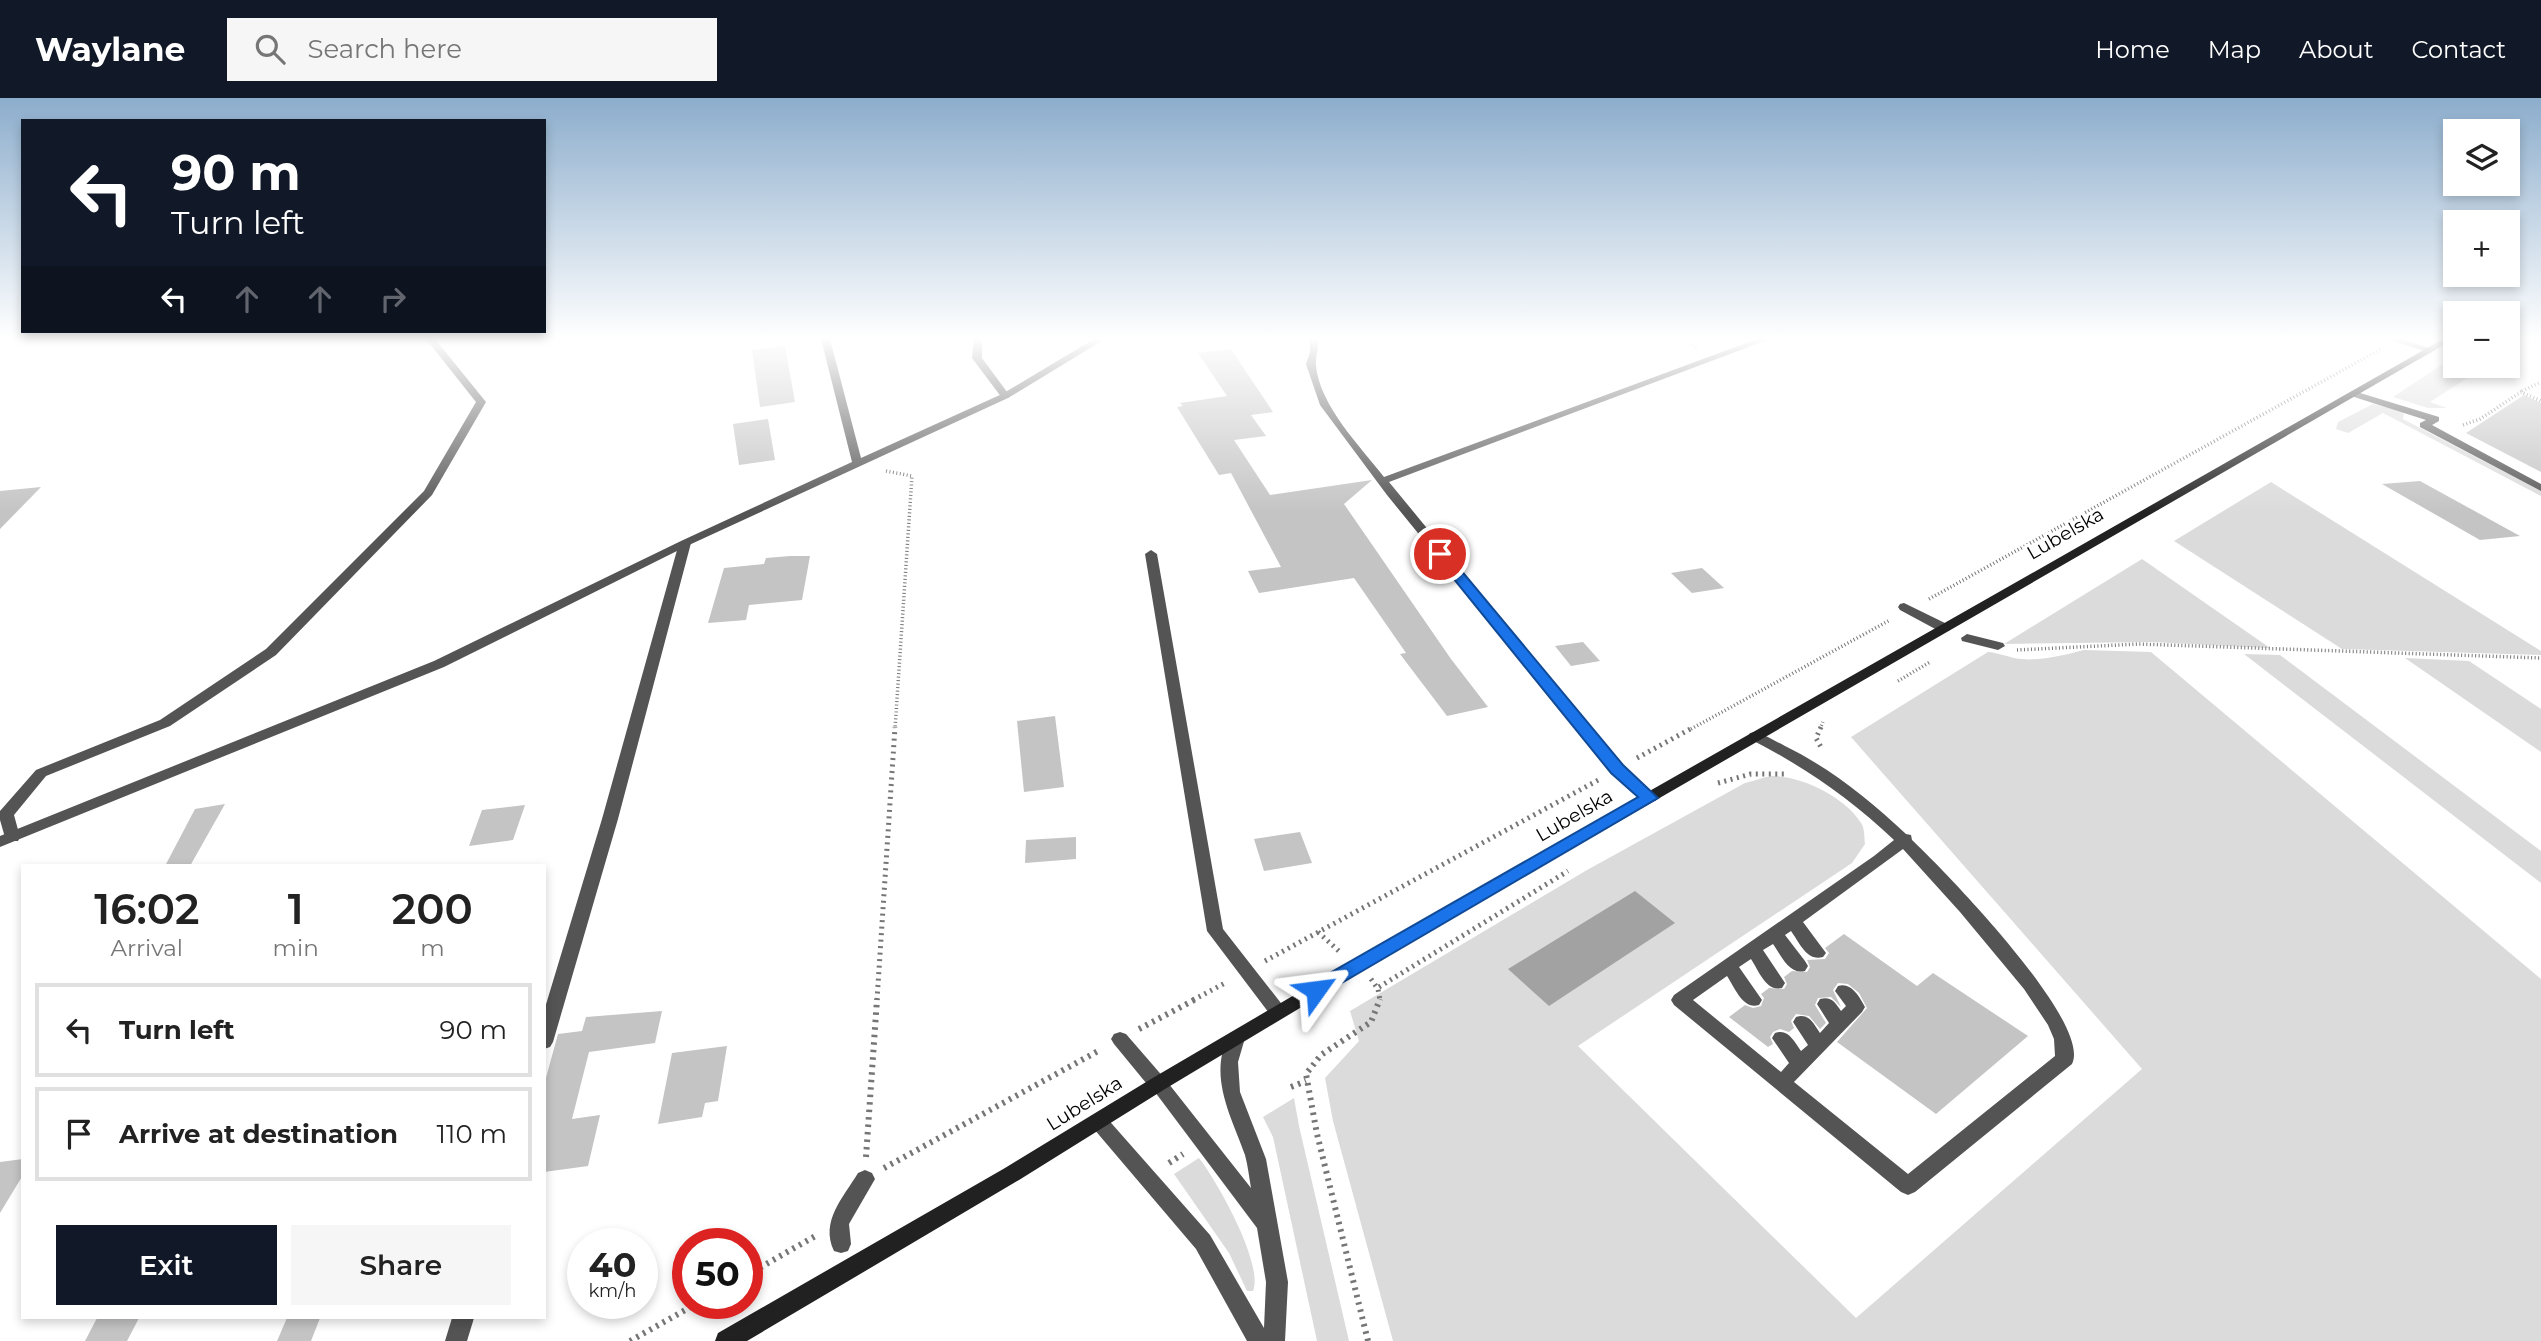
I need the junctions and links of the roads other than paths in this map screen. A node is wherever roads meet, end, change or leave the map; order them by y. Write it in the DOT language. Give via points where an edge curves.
graph roads {
  1 [pos="477,397"];
  2 [pos="840,397"];
  3 [pos="1003,397"];
  4 [pos="1321,397"];
  5 [pos="1609,397"];
  6 [pos="2349,397"];
  7 [pos="2364,397"];
  8 [pos="858,465"];
  9 [pos="1382,481"];
  10 [pos="2541,488"];
  11 [pos="685,543"];
  12 [pos="1151,554"];
  13 [pos="1907,608"];
  14 [pos="1944,628"];
  15 [pos="1967,638"];
  16 [pos="1997,646"];
  17 [pos="1755,736"];
  18 [pos="1650,798"];
  19 [pos="6,839"];
  20 [pos="1905,839"];
  21 [pos="1793,921"];
  22 [pos="1775,934"];
  23 [pos="1753,949"];
  24 [pos="1817,953"];
  25 [pos="1729,966"];
  26 [pos="1798,966"];
  27 [pos="1776,983"];
  28 [pos="1844,991"];
  29 [pos="1753,1000"];
  30 [pos="1826,1004"];
  31 [pos="1278,1012"];
  32 [pos="1802,1022"];
  33 [pos="1840,1024"];
  34 [pos="546,1035"];
  35 [pos="1236,1038"];
  36 [pos="1781,1038"];
  37 [pos="1120,1039"];
  38 [pos="1819,1046"];
  39 [pos="1800,1064"];
  40 [pos="1782,1083"];
  41 [pos="1158,1084"];
  42 [pos="1098,1122"];
  43 [pos="865,1179"];
  44 [pos="1266,1223"];
  45 [pos="841,1244"];
  46 [pos="463,1319"];
  47 [pos="456,1341"];
  48 [pos="726,1341"];
  49 [pos="1259,1341"];
  50 [pos="1274,1341"];
  1 -- 19 [label="street" via="481,402 428,493 271,652 165,723 41,773 6,814"];
  2 -- 8 [label="street"];
  3 -- 8 [label="street"];
  4 -- 9 [label="street"];
  5 -- 9 [label="street"];
  6 -- 14 [label="main road, Lubelska"];
  7 -- 10 [label="street" via="2435,419 2424,425"];
  8 -- 11 [label="street"];
  9 -- 18 [label="street" via="1617,769"];
  11 -- 19 [label="street" via="439,664"];
  11 -- 34 [label="street"];
  12 -- 31 [label="street" via="1215,931"];
  13 -- 14 [label="street"];
  14 -- 17 [label="main road, Lubelska"];
  15 -- 16 [label="street"];
  17 -- 18 [label="main road, Lubelska"];
  17 -- 20 [label="street" via="1821,774"];
  18 -- 31 [label="main road, Lubelska"];
  20 -- 21 [label="street"];
  20 -- 40 [label="street" via="2015,965 2061,1032 2065,1059 1908,1186"];
  21 -- 22 [label="street"];
  21 -- 24 [label="street"];
  22 -- 23 [label="street"];
  22 -- 26 [label="street"];
  23 -- 25 [label="street"];
  23 -- 27 [label="street"];
  25 -- 29 [label="street"];
  25 -- 40 [label="street" via="1680,1000"];
  28 -- 33 [label="street" via="1856,1007"];
  30 -- 33 [label="street"];
  31 -- 35 [label="main road, Lubelska"];
  32 -- 38 [label="street"];
  33 -- 38 [label="street"];
  35 -- 41 [label="main road, Lubelska"];
  35 -- 44 [label="street" via="1229,1062 1231,1091 1256,1159"];
  36 -- 39 [label="street"];
  37 -- 41 [label="street"];
  38 -- 39 [label="street"];
  39 -- 40 [label="street"];
  41 -- 42 [label="main road, Lubelska"];
  41 -- 44 [label="street"];
  42 -- 48 [label="main road, Lubelska"];
  42 -- 49 [label="street" via="1203,1242"];
  43 -- 45 [label="street" via="839,1223"];
  44 -- 50 [label="street" via="1277,1282"];
  46 -- 47 [label="street"];
}
